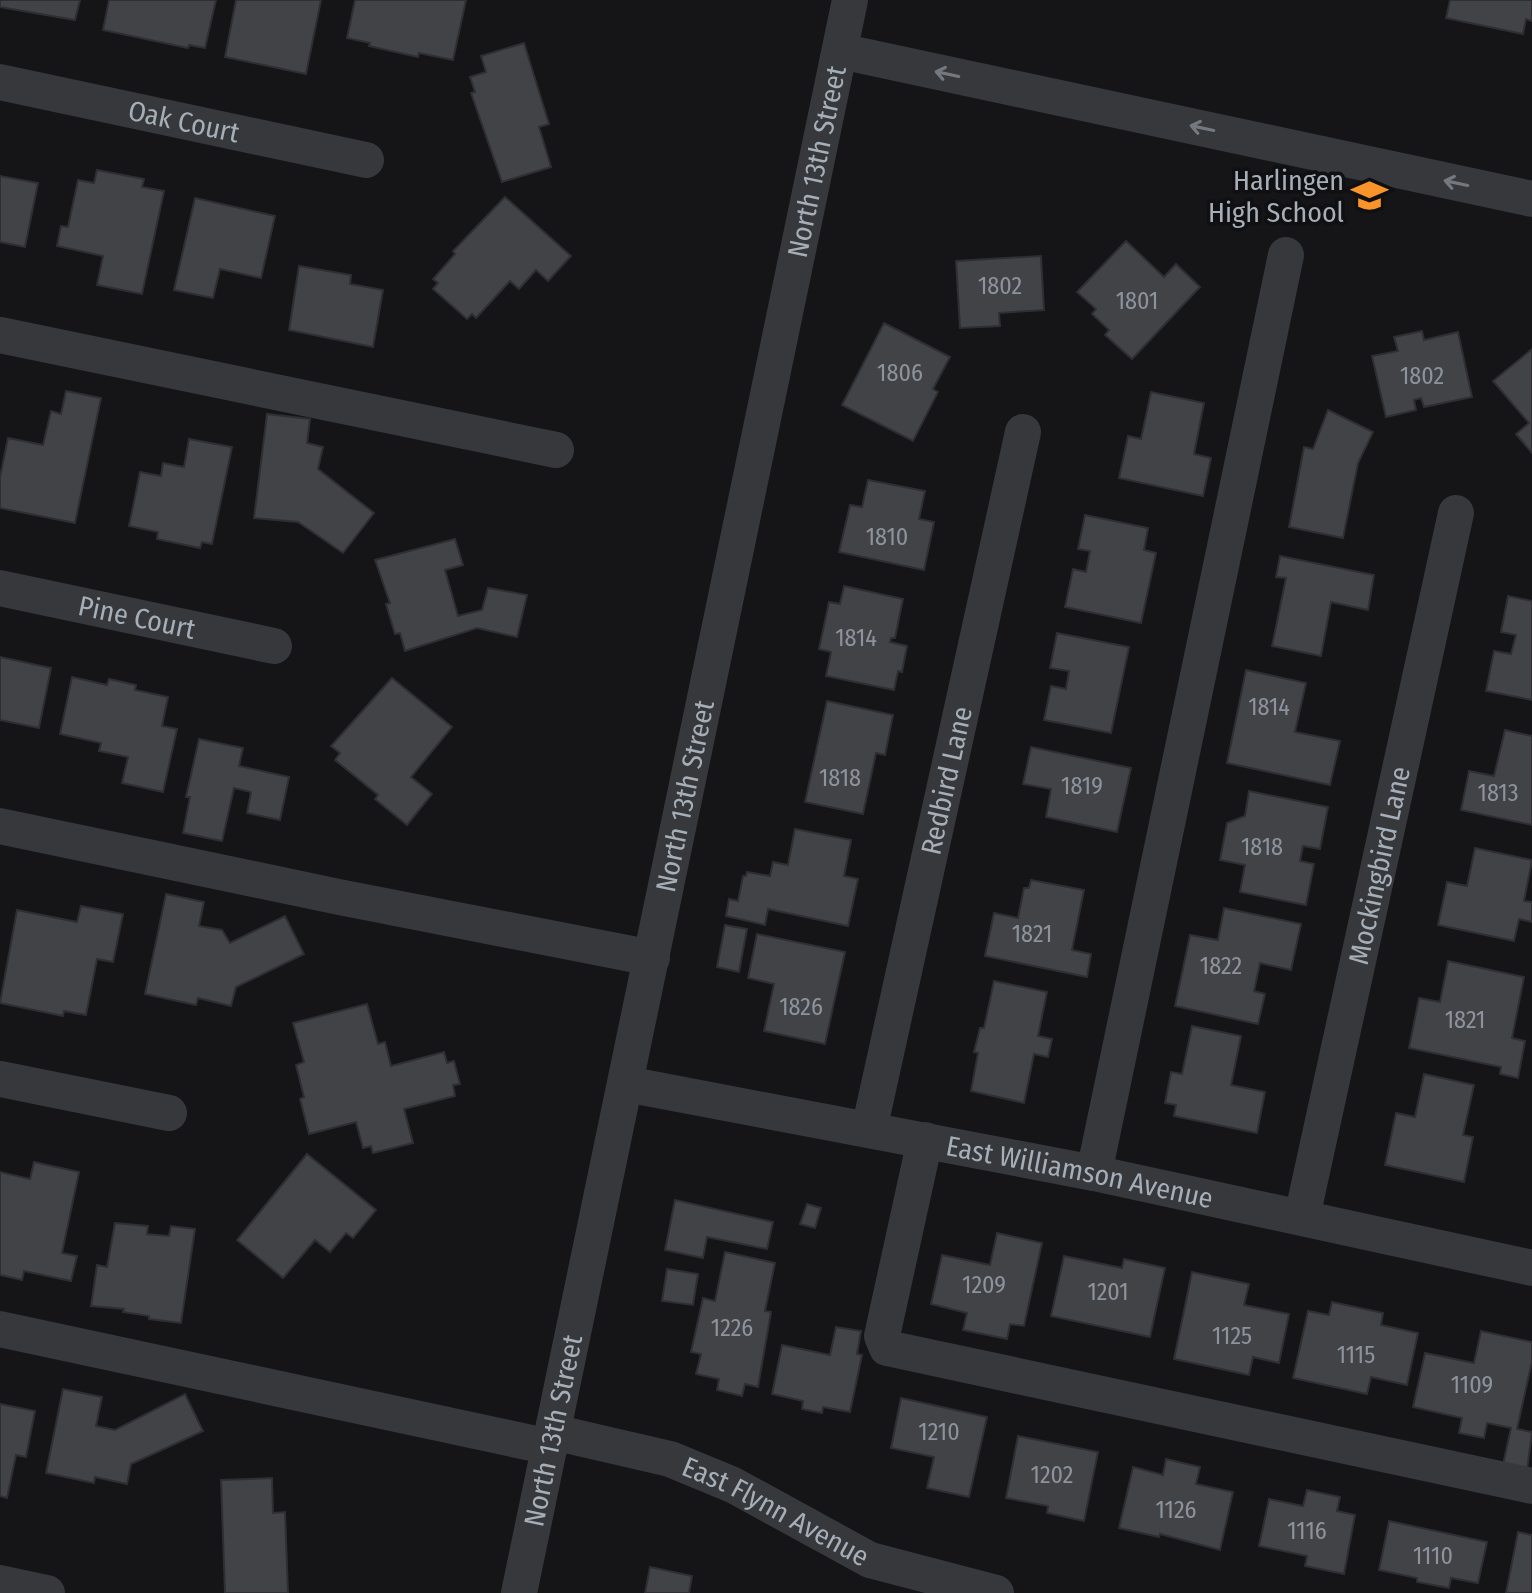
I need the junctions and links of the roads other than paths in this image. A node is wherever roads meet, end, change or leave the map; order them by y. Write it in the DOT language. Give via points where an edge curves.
graph roads {
  1 [pos="850,0"];
  2 [pos="840,51"];
  3 [pos="0,82"];
  4 [pos="366,160"];
  5 [pos="1532,199"];
  6 [pos="1286,255"];
  7 [pos="0,335"];
  8 [pos="1023,432"];
  9 [pos="556,450"];
  10 [pos="1456,513"];
  11 [pos="0,588"];
  12 [pos="274,646"];
  13 [pos="0,826"];
  14 [pos="652,958"];
  15 [pos="0,1079"];
  16 [pos="626,1084"];
  17 [pos="169,1113"];
  18 [pos="869,1130"];
  19 [pos="925,1140"];
  20 [pos="1094,1173"];
  21 [pos="1302,1217"];
  22 [pos="1532,1268"];
  23 [pos="0,1329"];
  24 [pos="551,1440"];
  25 [pos="1532,1486"];
  26 [pos="0,1583"];
  27 [pos="47,1593"];
  28 [pos="519,1593"];
  29 [pos="996,1593"];
  1 -- 2 [label="street, North 13th Street"];
  5 -- 2 [label="street, one-way"];
  2 -- 14 [label="street, North 13th Street"];
  3 -- 4 [label="street, Oak Court"];
  6 -- 20 [label="street"];
  7 -- 9 [label="street"];
  8 -- 18 [label="street, Redbird Lane"];
  10 -- 21 [label="street, Mockingbird Lane"];
  11 -- 12 [label="street, Pine Court"];
  13 -- 14 [label="street"];
  14 -- 16 [label="street, North 13th Street"];
  15 -- 17 [label="street"];
  16 -- 18 [label="street, East Williamson Avenue"];
  16 -- 24 [label="street, North 13th Street"];
  18 -- 19 [label="street, East Williamson Avenue"];
  19 -- 20 [label="street, East Williamson Avenue"];
  19 -- 25 [label="street" via="882,1336 887,1348"];
  20 -- 21 [label="street, East Williamson Avenue"];
  21 -- 22 [label="street, East Williamson Avenue"];
  23 -- 24 [label="street, East Flynn Avenue"];
  24 -- 28 [label="street, North 13th Street"];
  24 -- 29 [label="street, East Flynn Avenue" via="670,1459 733,1485 870,1560"];
  26 -- 27 [label="street"];
}
